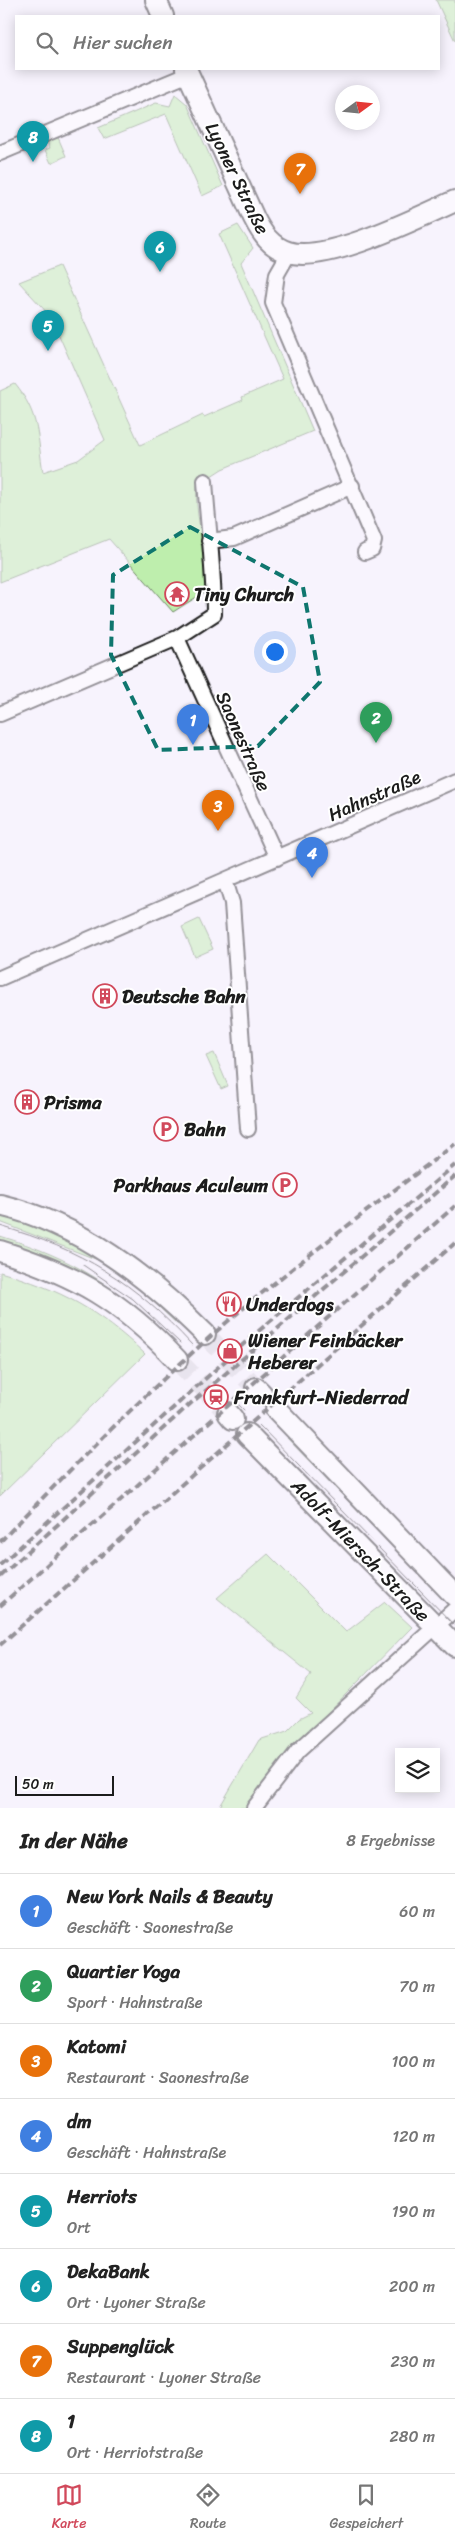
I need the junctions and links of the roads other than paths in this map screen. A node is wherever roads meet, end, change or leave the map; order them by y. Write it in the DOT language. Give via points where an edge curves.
graph roads {
  1 [pos="156,0"];
  2 [pos="163,15"];
  3 [pos="187,72"];
  4 [pos="0,154"];
  5 [pos="455,201"];
  6 [pos="289,253"];
  7 [pos="205,481"];
  8 [pos="352,486"];
  9 [pos="209,541"];
  10 [pos="365,552"];
  11 [pos="177,638"];
  12 [pos="0,714"];
  13 [pos="455,780"];
  14 [pos="276,858"];
  15 [pos="226,880"];
  16 [pos="0,978"];
  17 [pos="248,1129"];
  18 [pos="0,1205"];
  19 [pos="0,1251"];
  20 [pos="205,1334"];
  21 [pos="177,1360"];
  22 [pos="276,1409"];
  23 [pos="247,1434"];
  24 [pos="455,1596"];
  25 [pos="455,1609"];
  26 [pos="436,1626"];
  27 [pos="455,1646"];
  28 [pos="254,1808"];
  1 -- 2 [label="main road"];
  3 -- 4 [label="street"];
  3 -- 6 [label="main road, Lyoner Straße" via="263,235 273,245"];
  5 -- 6 [label="main road, Lyoner Straße" via="329,253"];
  6 -- 8 [label="street" via="277,274 273,304"];
  7 -- 9 [label="street"];
  8 -- 9 [label="street" via="234,538"];
  8 -- 10 [label="street" via="374,541 372,549"];
  9 -- 11 [label="street" via="214,575 214,614"];
  11 -- 12 [label="street"];
  11 -- 14 [label="street, Saonestraße"];
  13 -- 14 [label="street, Hahnstraße"];
  14 -- 15 [label="street, Hahnstraße"];
  15 -- 16 [label="street, Hahnstraße"];
  15 -- 17 [label="street" via="232,903"];
  18 -- 20 [label="main road" via="44,1219 96,1246 152,1285"];
  19 -- 21 [label="main road" via="66,1274 103,1295 140,1324"];
  22 -- 24 [label="main road, Adolf-Miersch-Straße"];
  23 -- 26 [label="main road, Adolf-Miersch-Straße"];
  25 -- 26 [label="street"];
  26 -- 27 [label="main road, Adolf-Miersch-Straße"];
  26 -- 28 [label="street" via="298,1751"];
}
